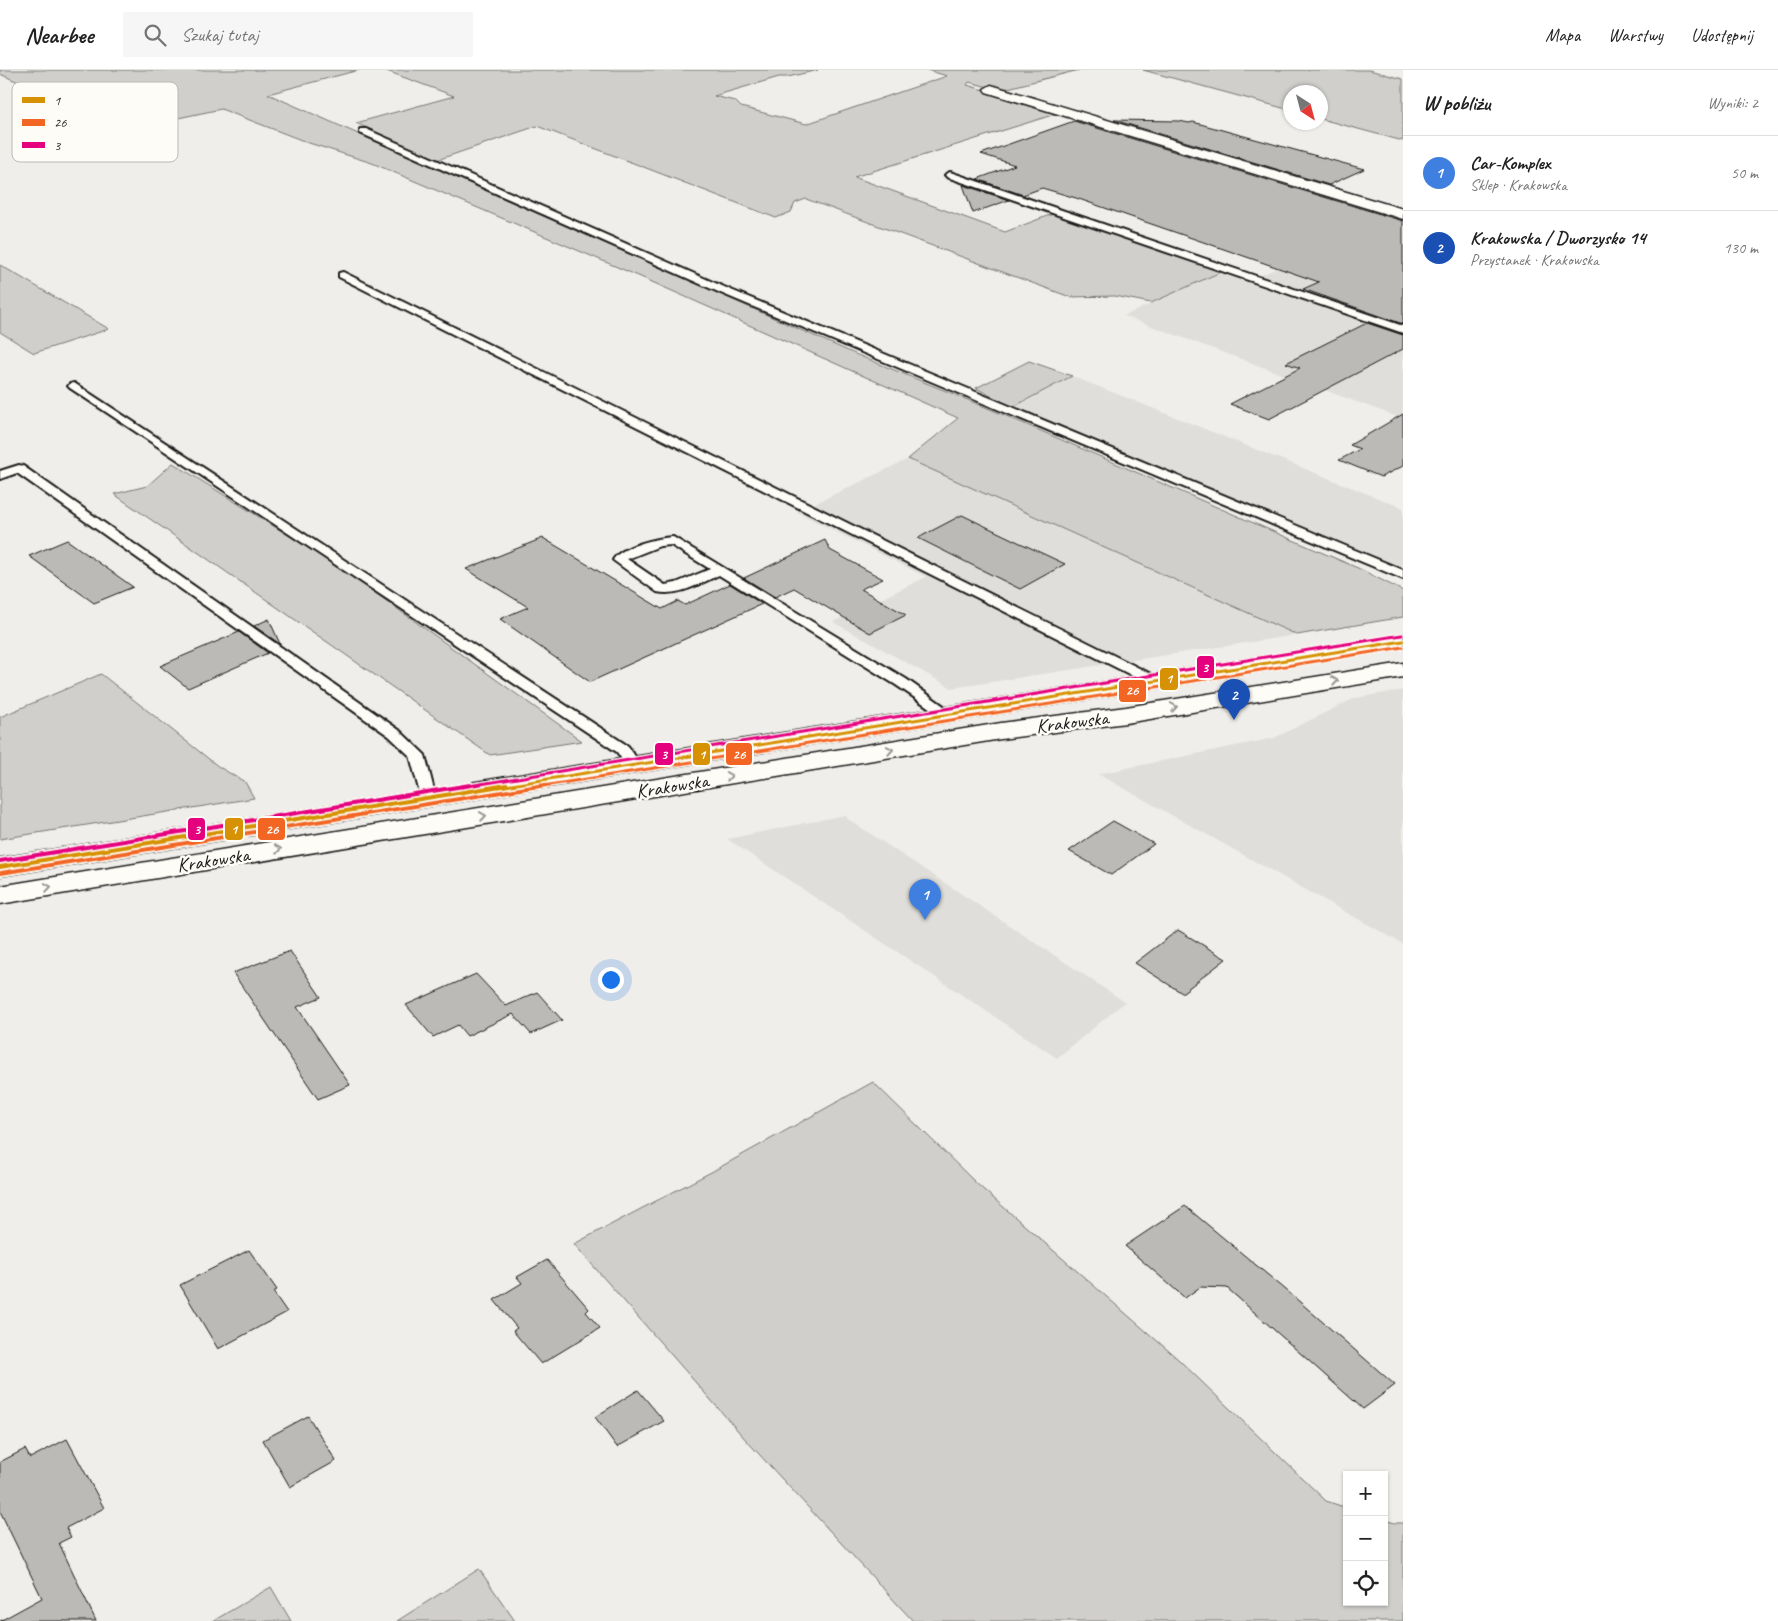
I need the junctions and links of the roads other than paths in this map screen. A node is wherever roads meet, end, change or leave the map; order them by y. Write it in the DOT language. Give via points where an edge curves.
graph roads {
  1 [pos="991,89"];
  2 [pos="363,131"];
  3 [pos="950,174"];
  4 [pos="1403,214"];
  5 [pos="343,275"];
  6 [pos="1403,330"];
  7 [pos="74,386"];
  8 [pos="0,475"];
  9 [pos="720,570"];
  10 [pos="1403,575"];
  11 [pos="1403,641"];
  12 [pos="1403,670"];
  13 [pos="1154,681"];
  14 [pos="948,714"];
  15 [pos="633,765"];
  16 [pos="428,798"];
  17 [pos="0,867"];
  18 [pos="0,895"];
  1 -- 4 [label="main road"];
  2 -- 10 [label="lane" via="727,292"];
  3 -- 6 [label="lane"];
  5 -- 13 [label="lane"];
  7 -- 15 [label="lane" via="623,749"];
  8 -- 16 [label="lane" via="20,469 394,733 416,755"];
  9 -- 9 [label="lane" via="674,541 658,542 622,556 620,560 662,589 680,587"];
  9 -- 14 [label="lane"];
  11 -- 13 [label="main road, Krakowska"];
  18 -- 12 [label="main road, Krakowska, one-way" via="1001,731 1126,715"];
  13 -- 14 [label="main road, Krakowska"];
  14 -- 15 [label="main road, Krakowska"];
  15 -- 16 [label="main road, Krakowska"];
  16 -- 17 [label="main road, Krakowska"];
}
